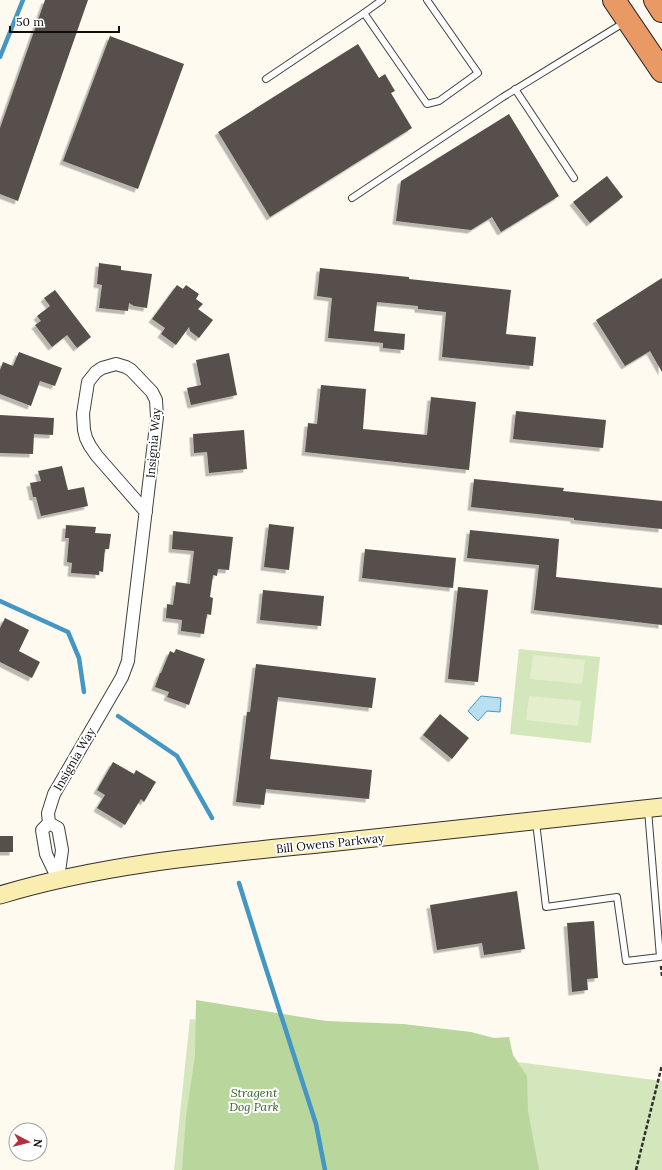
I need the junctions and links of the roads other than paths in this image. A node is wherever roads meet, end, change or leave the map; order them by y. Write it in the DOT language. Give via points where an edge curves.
graph roads {
  1 [pos="382,0"];
  2 [pos="427,0"];
  3 [pos="614,0"];
  4 [pos="655,0"];
  5 [pos="662,11"];
  6 [pos="364,13"];
  7 [pos="628,20"];
  8 [pos="662,71"];
  9 [pos="266,79"];
  10 [pos="515,89"];
  11 [pos="574,178"];
  12 [pos="352,198"];
  13 [pos="146,512"];
  14 [pos="655,808"];
  15 [pos="535,820"];
  16 [pos="58,880"];
  17 [pos="0,895"];
  1 -- 6 [label="lane"];
  2 -- 6 [label="lane" via="478,73 439,101 427,104"];
  3 -- 7 [label="highway"];
  4 -- 5 [label="highway"];
  6 -- 9 [label="lane"];
  7 -- 8 [label="highway"];
  7 -- 10 [label="lane"];
  10 -- 11 [label="lane"];
  10 -- 12 [label="lane"];
  13 -- 13 [label="street, Insignia Way" via="157,417 156,400 152,392 131,370 121,365 109,365 96,372 88,382 83,414 84,430 97,456"];
  13 -- 16 [label="street, Insignia Way" via="128,661 122,677 54,794 48,813 49,823 58,828 62,850"];
  14 -- 15 [label="main road, Bill Owens Parkway"];
  14 -- 15 [label="lane" via="660,956 626,961 616,897 546,906"];
  15 -- 16 [label="main road, Bill Owens Parkway" via="228,853 119,868"];
  16 -- 17 [label="main road, Bill Owens Parkway"];
}
